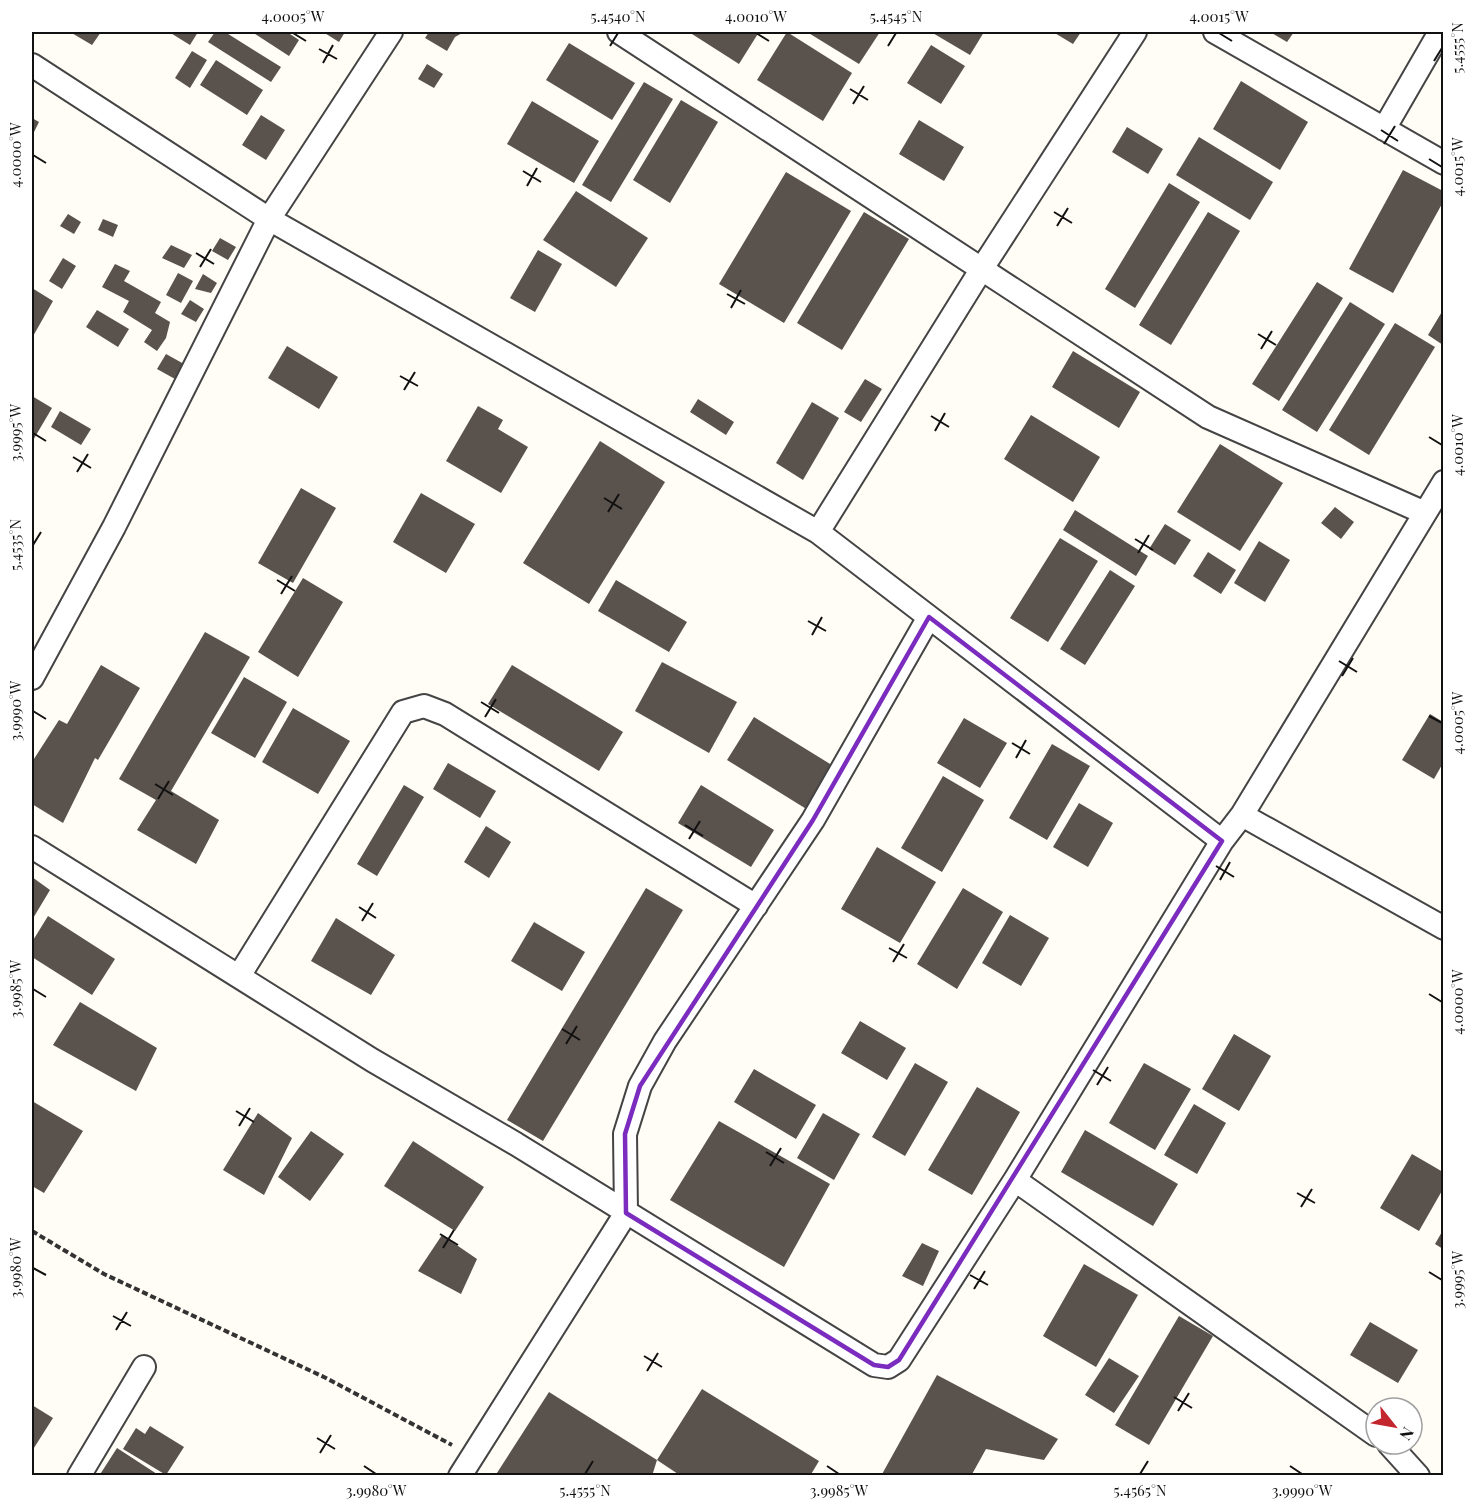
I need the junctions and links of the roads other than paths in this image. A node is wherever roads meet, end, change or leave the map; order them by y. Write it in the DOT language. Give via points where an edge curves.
graph roads {
  1 [pos="391,32"];
  2 [pos="619,32"];
  3 [pos="1135,32"];
  4 [pos="1215,32"];
  5 [pos="1440,32"];
  6 [pos="32,65"];
  7 [pos="1384,129"];
  8 [pos="1443,163"];
  9 [pos="269,219"];
  10 [pos="981,270"];
  11 [pos="1443,482"];
  12 [pos="1425,513"];
  13 [pos="818,532"];
  14 [pos="929,617"];
  15 [pos="32,678"];
  16 [pos="1242,815"];
  17 [pos="1222,841"];
  18 [pos="32,847"];
  19 [pos="756,906"];
  20 [pos="1443,928"];
  21 [pos="239,976"];
  22 [pos="1015,1180"];
  23 [pos="626,1213"];
  24 [pos="144,1367"];
  25 [pos="1364,1427"];
  26 [pos="1400,1456"];
  27 [pos="79,1476"];
  28 [pos="460,1476"];
  29 [pos="1418,1476"];
  1 -- 9 [label="street"];
  2 -- 10 [label="street"];
  3 -- 10 [label="street"];
  4 -- 7 [label="street"];
  5 -- 7 [label="street"];
  6 -- 9 [label="street"];
  7 -- 8 [label="street"];
  9 -- 13 [label="street"];
  9 -- 15 [label="street" via="114,527"];
  10 -- 12 [label="street" via="1208,417"];
  10 -- 13 [label="street"];
  11 -- 12 [label="street"];
  12 -- 16 [label="street"];
  13 -- 14 [label="street"];
  14 -- 17 [label="street"];
  14 -- 19 [label="street" via="813,820"];
  16 -- 17 [label="street"];
  16 -- 20 [label="street"];
  17 -- 22 [label="street"];
  18 -- 21 [label="street"];
  19 -- 21 [label="street" via="445,714 424,706 403,712"];
  19 -- 23 [label="street" via="665,1041 640,1086 625,1134"];
  21 -- 23 [label="street"];
  22 -- 23 [label="street" via="899,1360 888,1367 874,1365"];
  22 -- 25 [label="street"];
  23 -- 28 [label="street"];
  24 -- 27 [label="street"];
  26 -- 29 [label="street"];
}
